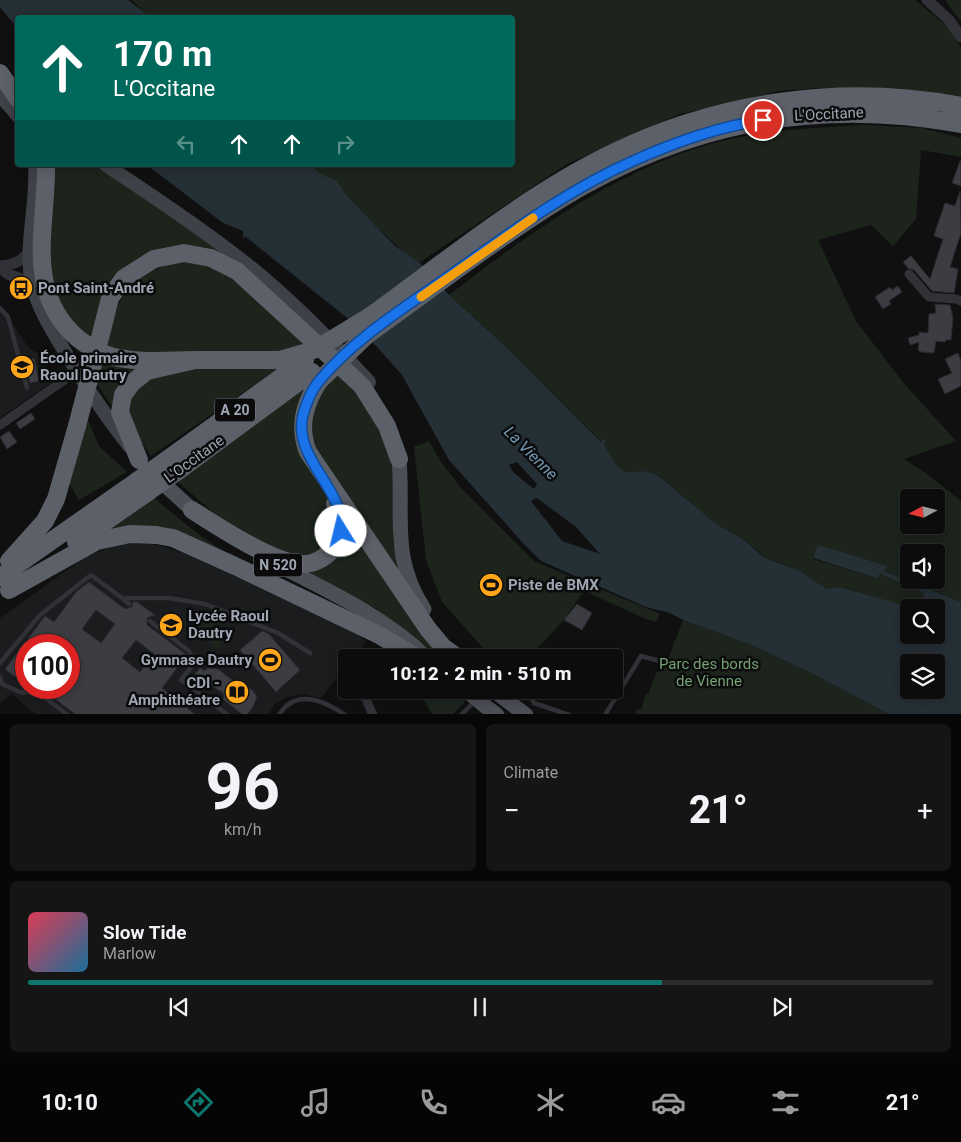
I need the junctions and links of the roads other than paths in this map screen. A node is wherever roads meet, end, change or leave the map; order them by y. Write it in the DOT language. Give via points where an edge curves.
graph roads {
  1 [pos="927,0"];
  2 [pos="961,38"];
  3 [pos="0,73"];
  4 [pos="15,87"];
  5 [pos="0,95"];
  6 [pos="15,95"];
  7 [pos="961,106"];
  8 [pos="15,112"];
  9 [pos="961,124"];
  10 [pos="35,167"];
  11 [pos="46,167"];
  12 [pos="109,167"];
  13 [pos="481,245"];
  14 [pos="31,250"];
  15 [pos="0,267"];
  16 [pos="909,274"];
  17 [pos="32,283"];
  18 [pos="961,301"];
  19 [pos="0,308"];
  20 [pos="195,360"];
  21 [pos="309,367"];
  22 [pos="77,371"];
  23 [pos="27,388"];
  24 [pos="0,425"];
  25 [pos="399,459"];
  26 [pos="140,460"];
  27 [pos="326,483"];
  28 [pos="192,510"];
  29 [pos="0,569"];
  30 [pos="3,588"];
  31 [pos="122,598"];
  32 [pos="129,604"];
  33 [pos="150,621"];
  34 [pos="402,649"];
  35 [pos="418,649"];
  36 [pos="446,649"];
  37 [pos="452,649"];
  38 [pos="310,653"];
  39 [pos="663,662"];
  40 [pos="0,664"];
  41 [pos="0,677"];
  42 [pos="366,699"];
  43 [pos="482,699"];
  44 [pos="532,699"];
  45 [pos="68,714"];
  46 [pos="228,714"];
  47 [pos="278,714"];
  48 [pos="344,714"];
  49 [pos="373,714"];
  50 [pos="461,714"];
  51 [pos="526,714"];
  52 [pos="569,714"];
  53 [pos="605,714"];
  1 -- 2 [label="street" via="949,20"];
  3 -- 4 [label="main road"];
  3 -- 6 [label="highway"];
  5 -- 8 [label="main road"];
  7 -- 13 [label="highway, L'Occitane" via="877,96 827,96 700,120 650,137 583,169 527,204"];
  9 -- 13 [label="highway, L'Occitane" via="904,115 838,112 723,128 659,149 610,172"];
  10 -- 14 [label="main road"];
  11 -- 20 [label="highway" via="42,267 54,312 82,342 106,354 126,360"];
  12 -- 25 [label="main road" via="242,260 307,318 369,382 394,425"];
  13 -- 21 [label="highway, L'Occitane, bridge" via="367,335"];
  13 -- 21 [label="highway, L'Occitane, bridge" via="316,349"];
  14 -- 15 [label="street" via="24,259"];
  14 -- 17 [label="main road"];
  15 -- 17 [label="street" via="8,274"];
  16 -- 18 [label="street" via="929,297"];
  17 -- 22 [label="main road" via="44,317"];
  19 -- 23 [label="lane" via="8,317"];
  20 -- 21 [label="highway" via="280,360"];
  20 -- 26 [label="highway" via="147,371 123,395 120,412"];
  21 -- 27 [label="highway" via="302,429 308,452"];
  21 -- 30 [label="highway, L'Occitane / A 20, bridge"];
  22 -- 24 [label="street"];
  22 -- 26 [label="main road" via="106,417"];
  25 -- 29 [label="highway, bridge" via="387,426 362,386 237,271 211,258 184,253 154,259 124,278 110,298 56,499 45,521"];
  25 -- 37 [label="main road" via="404,568 418,600"];
  26 -- 28 [label="main road, N 520"];
  27 -- 28 [label="highway" via="341,518 341,531 329,553 311,563 298,564 281,559"];
  27 -- 36 [label="highway" via="428,629"];
  28 -- 35 [label="main road, N 520" via="251,552 382,620"];
  30 -- 34 [label="highway" via="97,541 130,534 156,535 173,538 234,566"];
  31 -- 32 [label="lane"];
  31 -- 38 [label="lane" via="169,598 205,604 278,632"];
  31 -- 40 [label="lane" via="91,574 40,615"];
  33 -- 46 [label="lane" via="189,651 195,662 181,680"];
  39 -- 53 [label="lane" via="642,656"];
  41 -- 45 [label="lane" via="2,684 22,693 35,690"];
  42 -- 49 [label="street"];
  43 -- 50 [label="lane"];
  43 -- 51 [label="main road"];
  44 -- 52 [label="lane" via="534,703"];
  47 -- 48 [label="lane" via="288,703 306,699 329,704"];
}
